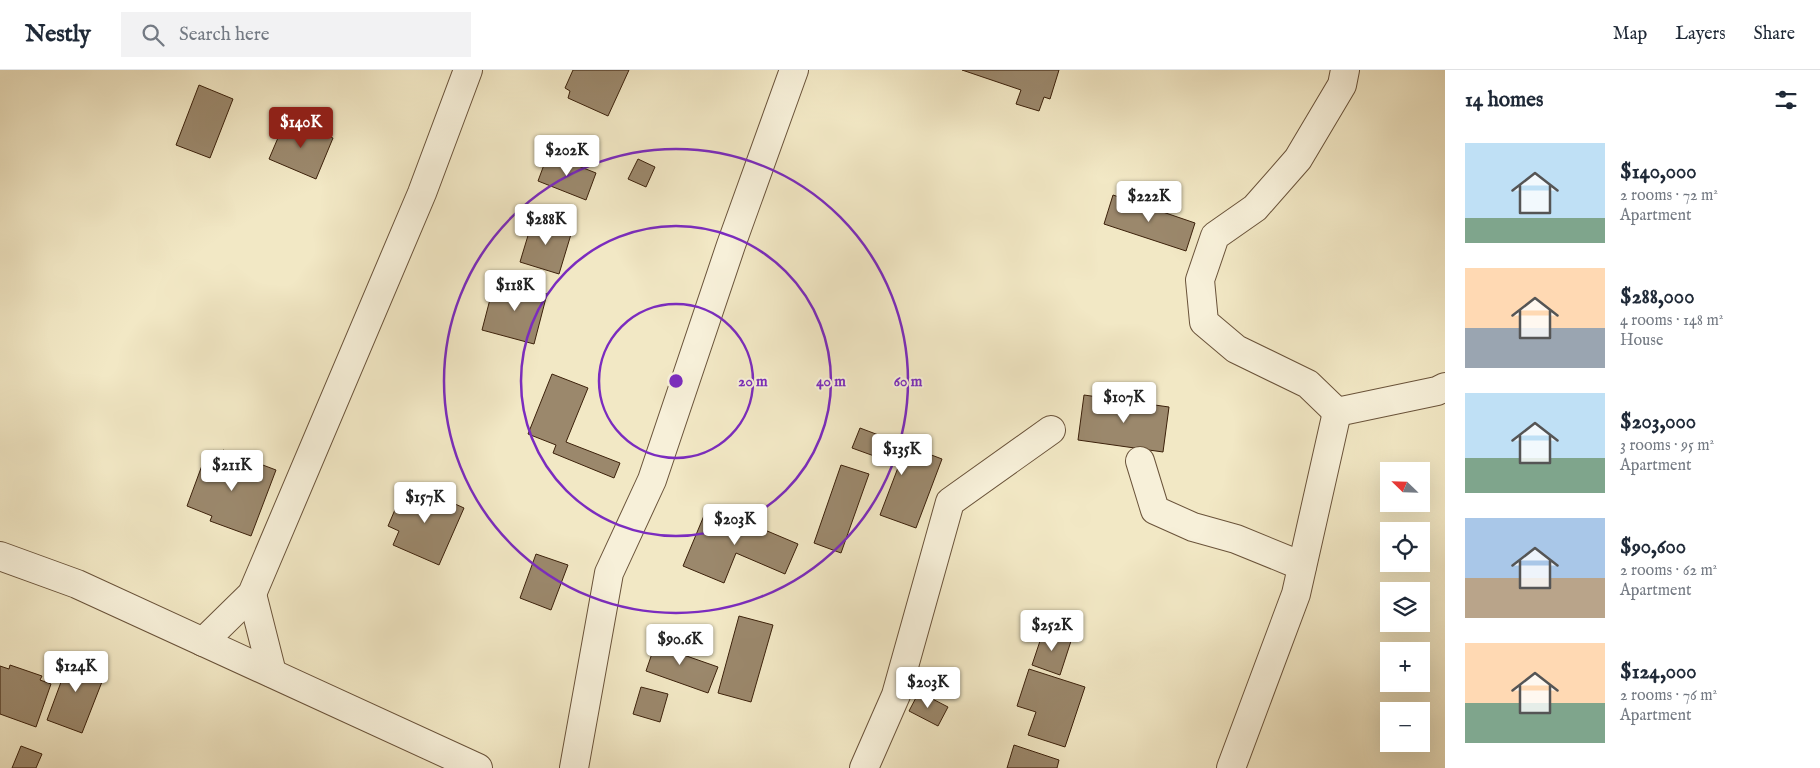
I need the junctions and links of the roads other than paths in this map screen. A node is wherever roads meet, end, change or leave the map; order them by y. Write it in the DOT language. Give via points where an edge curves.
graph roads {
  1 [pos="468,70"];
  2 [pos="794,70"];
  3 [pos="1345,70"];
  4 [pos="1445,387"];
  5 [pos="1337,412"];
  6 [pos="1051,430"];
  7 [pos="1140,461"];
  8 [pos="0,556"];
  9 [pos="1302,566"];
  10 [pos="252,594"];
  11 [pos="203,642"];
  12 [pos="272,673"];
  13 [pos="478,768"];
  14 [pos="574,768"];
  15 [pos="864,768"];
  16 [pos="1231,768"];
  1 -- 10 [label="street" via="422,193"];
  2 -- 14 [label="street" via="652,480 609,573"];
  3 -- 5 [label="street" via="1342,84 1298,159 1255,208 1215,236 1200,280 1204,322 1236,349 1308,384"];
  4 -- 5 [label="street"];
  5 -- 9 [label="street"];
  6 -- 15 [label="street" via="950,502 896,695"];
  7 -- 9 [label="street" via="1155,510"];
  8 -- 11 [label="street" via="77,584"];
  9 -- 16 [label="street" via="1296,594"];
  10 -- 11 [label="street"];
  10 -- 12 [label="street"];
  11 -- 12 [label="street"];
  12 -- 13 [label="street"];
}
